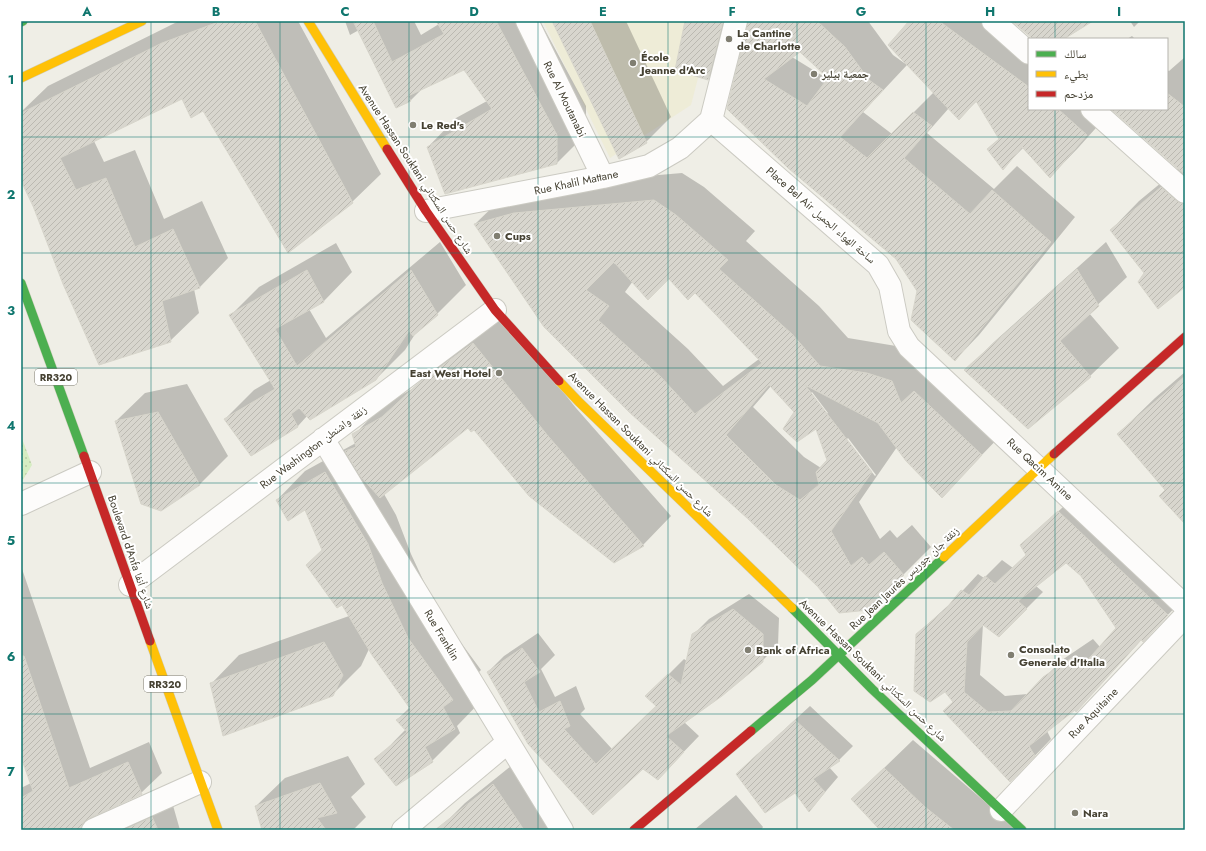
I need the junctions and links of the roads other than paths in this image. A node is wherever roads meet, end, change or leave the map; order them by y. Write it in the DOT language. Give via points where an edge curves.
graph roads {
  1 [pos="142,21"];
  2 [pos="308,21"];
  3 [pos="527,21"];
  4 [pos="736,21"];
  5 [pos="993,21"];
  6 [pos="1028,52"];
  7 [pos="21,78"];
  8 [pos="1093,110"];
  9 [pos="711,120"];
  10 [pos="603,177"];
  11 [pos="1185,192"];
  12 [pos="426,211"];
  13 [pos="21,283"];
  14 [pos="495,310"];
  15 [pos="899,331"];
  16 [pos="1185,337"];
  17 [pos="323,439"];
  18 [pos="1039,468"];
  19 [pos="90,472"];
  20 [pos="21,504"];
  21 [pos="130,585"];
  22 [pos="1185,606"];
  23 [pos="1185,616"];
  24 [pos="839,656"];
  25 [pos="507,743"];
  26 [pos="200,782"];
  27 [pos="1001,810"];
  28 [pos="93,830"];
  29 [pos="218,830"];
  30 [pos="403,830"];
  31 [pos="562,830"];
  32 [pos="634,830"];
  33 [pos="1022,830"];
  1 -- 7 [label="street"];
  2 -- 12 [label="street, Avenue Hassan Souktani شارع حسن السكتاني"];
  3 -- 10 [label="street, Rue Al Moutanabi"];
  4 -- 9 [label="street"];
  5 -- 6 [label="street"];
  8 -- 11 [label="street"];
  9 -- 10 [label="street, Rue Khalil Mattane" via="680,148 649,166"];
  9 -- 15 [label="street, Place Bel Air ساحة الهواء الجميل" via="878,265 890,286"];
  10 -- 12 [label="street, Rue Khalil Mattane"];
  12 -- 14 [label="street, Avenue Hassan Souktani شارع حسن السكتاني"];
  13 -- 19 [label="street, Boulevard d'Anfa شارع أنفا / RR320"];
  14 -- 17 [label="street, Rue Washington زنقة واشنطن"];
  14 -- 24 [label="street, Avenue Hassan Souktani شارع حسن السكتاني" via="579,402"];
  15 -- 18 [label="street, Rue Qacim Amine" via="909,347"];
  16 -- 18 [label="street, Rue Jean Jaurès زنقة جان جوريس"];
  17 -- 21 [label="street, Rue Washington زنقة واشنطن"];
  17 -- 25 [label="street, Rue Franklin"];
  18 -- 22 [label="street, Rue Qacim Amine"];
  18 -- 24 [label="street, Rue Jean Jaurès زنقة جان جوريس"];
  19 -- 20 [label="street"];
  19 -- 21 [label="street, Boulevard d'Anfa شارع أنفا / RR320"];
  21 -- 26 [label="street, Boulevard d'Anfa شارع أنفا / RR320"];
  23 -- 27 [label="street, Rue Aquitaine"];
  24 -- 27 [label="street, Avenue Hassan Souktani شارع حسن السكتاني"];
  24 -- 32 [label="street, Rue Jean Jaurès زنقة جان جوريس"];
  25 -- 30 [label="street"];
  25 -- 31 [label="street, Rue Franklin"];
  26 -- 28 [label="street"];
  26 -- 29 [label="street, Boulevard d'Anfa شارع أنفا / RR320"];
  27 -- 33 [label="street, Avenue Hassan Souktani شارع حسن السكتاني"];
}
